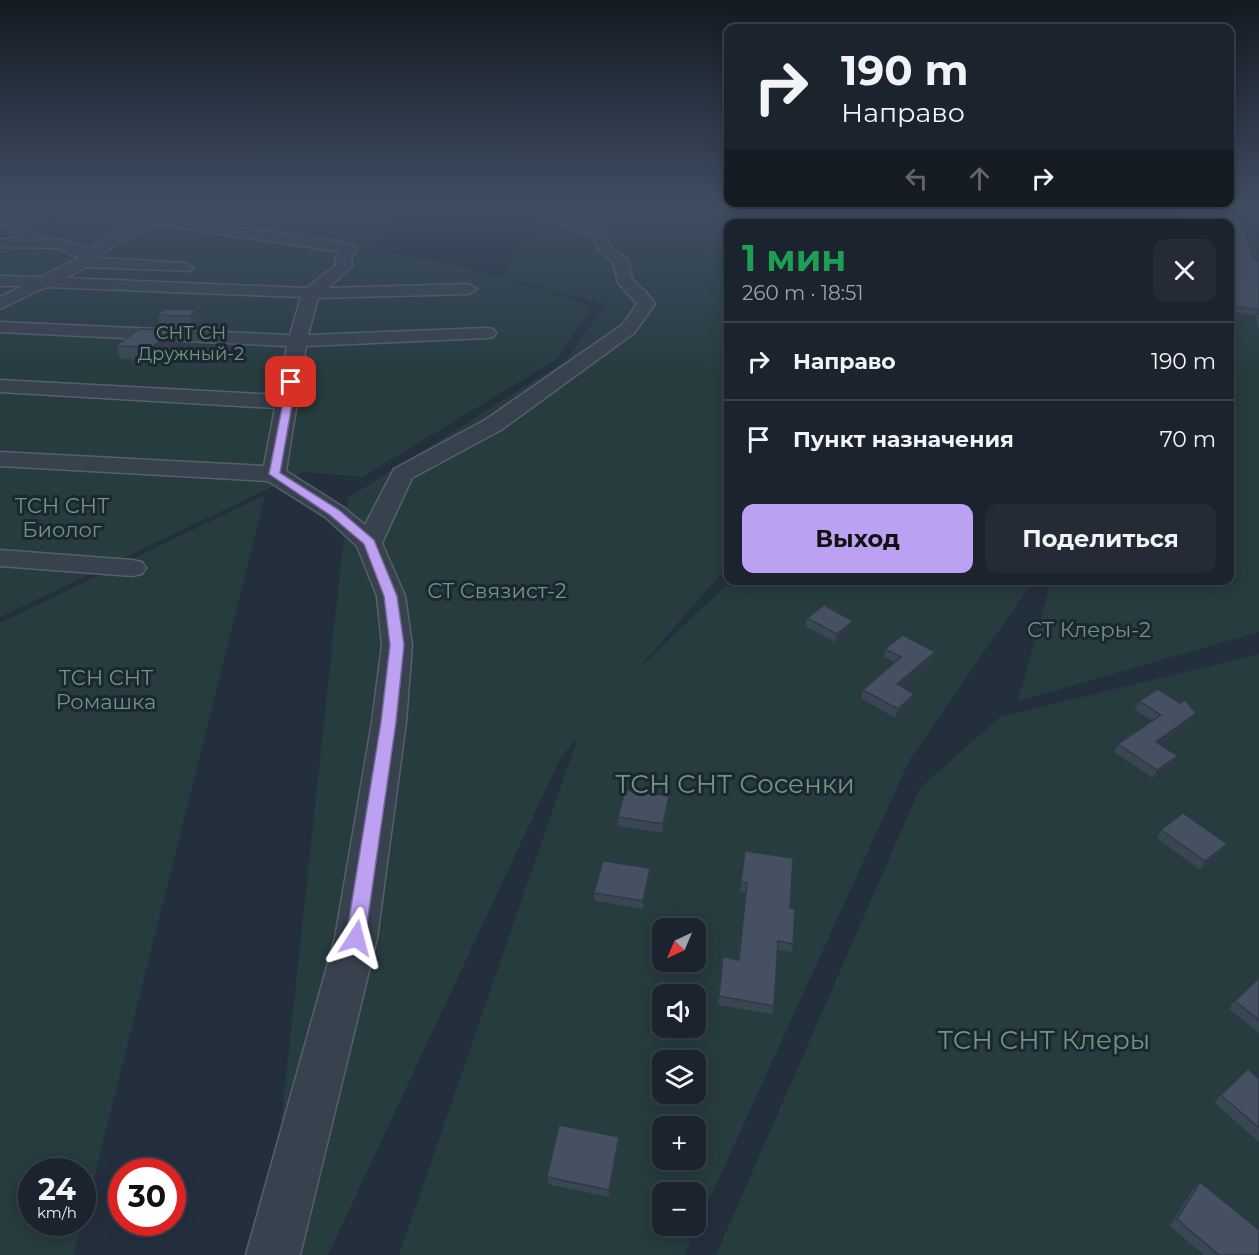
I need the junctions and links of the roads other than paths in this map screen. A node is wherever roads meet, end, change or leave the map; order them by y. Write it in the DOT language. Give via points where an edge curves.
graph roads {
  1 [pos="83,262"];
  2 [pos="105,262"];
  3 [pos="343,262"];
  4 [pos="620,262"];
  5 [pos="185,268"];
  6 [pos="0,281"];
  7 [pos="43,283"];
  8 [pos="469,290"];
  9 [pos="311,293"];
  10 [pos="0,304"];
  11 [pos="0,327"];
  12 [pos="487,333"];
  13 [pos="297,341"];
  14 [pos="0,386"];
  15 [pos="288,402"];
  16 [pos="0,459"];
  17 [pos="274,474"];
  18 [pos="369,543"];
  19 [pos="0,558"];
  20 [pos="132,568"];
  21 [pos="273,1255"];
  1 -- 7 [label="street"];
  2 -- 5 [label="street"];
  3 -- 9 [label="street" via="344,266"];
  4 -- 18 [label="street" via="623,278 641,293 646,304 628,329 493,425 402,474"];
  6 -- 7 [label="street"];
  7 -- 9 [label="street"];
  7 -- 10 [label="street"];
  8 -- 9 [label="street"];
  9 -- 13 [label="street"];
  11 -- 13 [label="street"];
  12 -- 13 [label="street"];
  13 -- 15 [label="street"];
  14 -- 15 [label="street"];
  15 -- 17 [label="street"];
  16 -- 17 [label="street"];
  17 -- 18 [label="street" via="334,512"];
  18 -- 21 [label="street" via="391,596 397,645 389,722 356,938"];
  19 -- 20 [label="street"];
}
